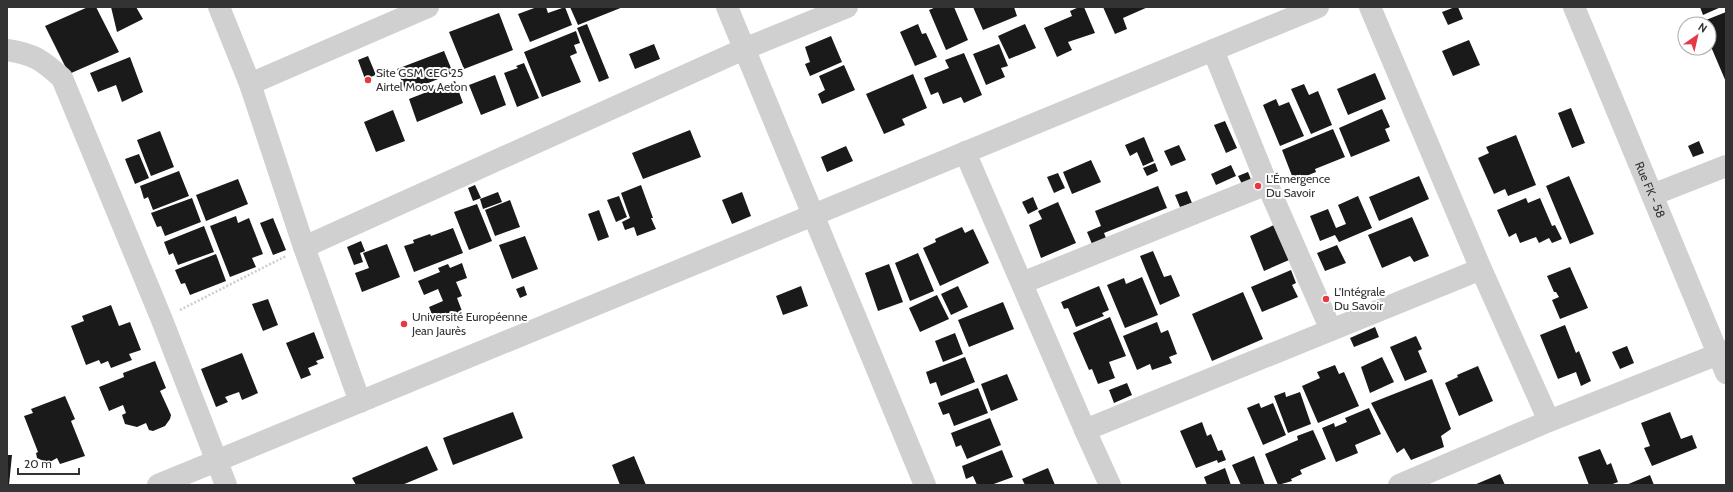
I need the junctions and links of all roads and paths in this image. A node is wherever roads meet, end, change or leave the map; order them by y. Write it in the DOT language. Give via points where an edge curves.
graph roads {
  1 [pos="219,7"];
  2 [pos="428,7"];
  3 [pos="727,7"];
  4 [pos="847,7"];
  5 [pos="1370,7"];
  6 [pos="1574,7"];
  7 [pos="1313,8"];
  8 [pos="744,49"];
  9 [pos="7,50"];
  10 [pos="1213,50"];
  11 [pos="250,84"];
  12 [pos="965,152"];
  13 [pos="1726,166"];
  14 [pos="1267,184"];
  15 [pos="1652,195"];
  16 [pos="813,215"];
  17 [pos="304,247"];
  18 [pos="1481,269"];
  19 [pos="1022,283"];
  20 [pos="162,320"];
  21 [pos="1331,330"];
  22 [pos="1723,359"];
  23 [pos="360,402"];
  24 [pos="1549,421"];
  25 [pos="1085,430"];
  26 [pos="215,461"];
  27 [pos="158,485"];
  28 [pos="226,485"];
  29 [pos="925,485"];
  30 [pos="1110,485"];
  31 [pos="1399,485"];
  1 -- 11 [label="street"];
  2 -- 11 [label="street"];
  3 -- 8 [label="street"];
  4 -- 8 [label="street"];
  5 -- 18 [label="street"];
  6 -- 15 [label="street, Rue FK - 58"];
  7 -- 10 [label="street"];
  8 -- 16 [label="street"];
  8 -- 17 [label="street"];
  9 -- 20 [label="street" via="25,53 46,63 62,78"];
  10 -- 12 [label="street"];
  10 -- 14 [label="street"];
  11 -- 17 [label="street"];
  12 -- 16 [label="street"];
  12 -- 19 [label="street"];
  13 -- 15 [label="street"];
  14 -- 19 [label="street"];
  14 -- 21 [label="street"];
  15 -- 22 [label="street, Rue FK - 58"];
  16 -- 23 [label="street"];
  16 -- 29 [label="street"];
  17 -- 20 [label="path"];
  17 -- 23 [label="street"];
  18 -- 21 [label="street"];
  18 -- 24 [label="street"];
  19 -- 25 [label="street"];
  20 -- 26 [label="street"];
  21 -- 25 [label="street"];
  22 -- 24 [label="street"];
  23 -- 26 [label="street"];
  24 -- 31 [label="street"];
  25 -- 30 [label="street"];
  26 -- 27 [label="street"];
  26 -- 28 [label="street"];
}
